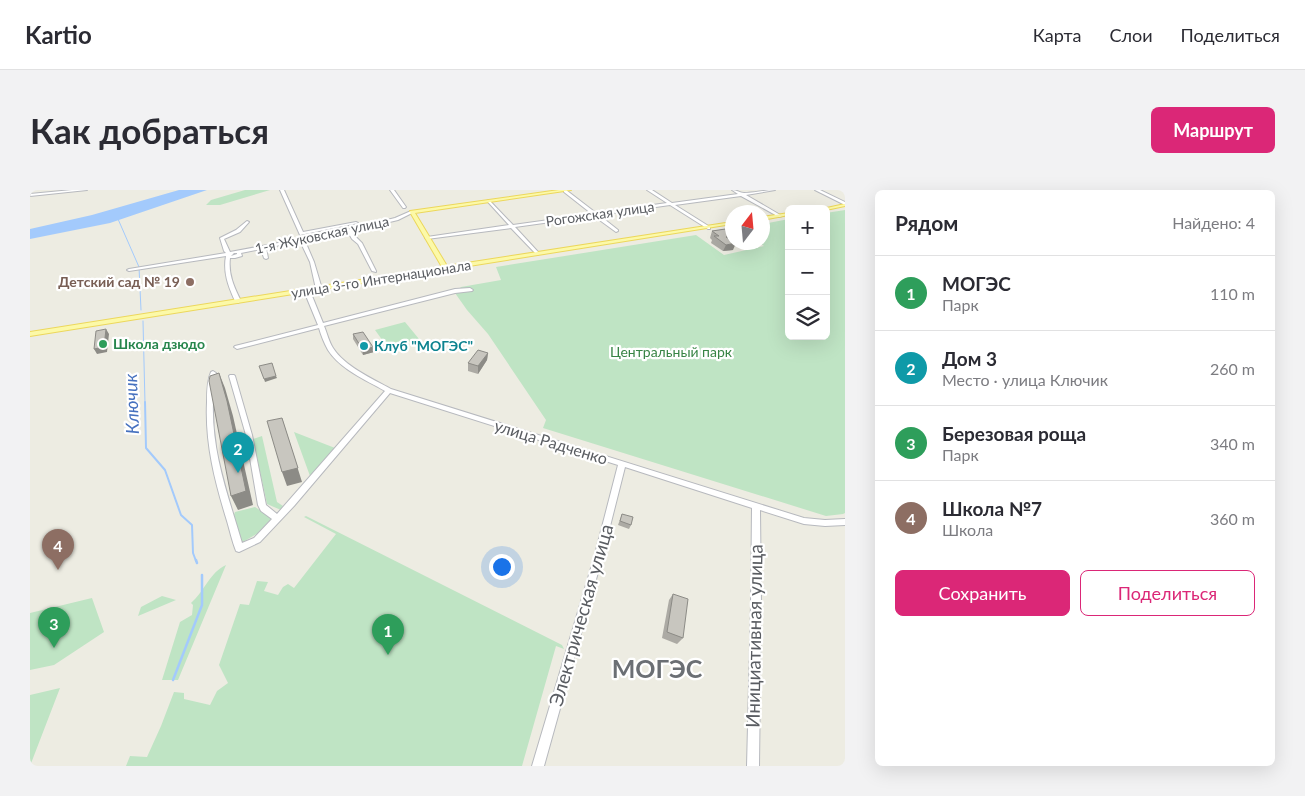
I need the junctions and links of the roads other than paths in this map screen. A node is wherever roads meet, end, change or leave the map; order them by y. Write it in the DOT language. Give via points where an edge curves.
graph roads {
  1 [pos="85,190"];
  2 [pos="282,190"];
  3 [pos="392,190"];
  4 [pos="569,190"];
  5 [pos="649,190"];
  6 [pos="734,190"];
  7 [pos="773,190"];
  8 [pos="818,190"];
  9 [pos="565,191"];
  10 [pos="30,195"];
  11 [pos="742,195"];
  12 [pos="489,200"];
  13 [pos="671,204"];
  14 [pos="845,205"];
  15 [pos="404,207"];
  16 [pos="830,208"];
  17 [pos="412,212"];
  18 [pos="596,215"];
  19 [pos="785,215"];
  20 [pos="780,216"];
  21 [pos="770,217"];
  22 [pos="247,222"];
  23 [pos="725,225"];
  24 [pos="512,227"];
  25 [pos="708,228"];
  26 [pos="349,230"];
  27 [pos="616,231"];
  28 [pos="302,237"];
  29 [pos="427,238"];
  30 [pos="261,247"];
  31 [pos="537,254"];
  32 [pos="229,257"];
  33 [pos="266,258"];
  34 [pos="445,268"];
  35 [pos="129,270"];
  36 [pos="374,270"];
  37 [pos="319,289"];
  38 [pos="307,290"];
  39 [pos="470,290"];
  40 [pos="238,301"];
  41 [pos="321,326"];
  42 [pos="30,334"];
  43 [pos="237,347"];
  44 [pos="213,373"];
  45 [pos="232,376"];
  46 [pos="389,390"];
  47 [pos="622,464"];
  48 [pos="756,507"];
  49 [pos="277,518"];
  50 [pos="845,522"];
  51 [pos="538,766"];
  52 [pos="752,766"];
  1 -- 10 [label="street"];
  2 -- 28 [label="street"];
  3 -- 15 [label="street"];
  4 -- 9 [label="main road"];
  5 -- 13 [label="street"];
  6 -- 11 [label="street"];
  7 -- 11 [label="street, Рогожская улица"];
  8 -- 14 [label="street"];
  9 -- 12 [label="main road"];
  9 -- 18 [label="street"];
  11 -- 13 [label="street, Рогожская улица"];
  11 -- 20 [label="street"];
  12 -- 17 [label="main road"];
  12 -- 24 [label="street"];
  13 -- 18 [label="street, Рогожская улица"];
  13 -- 25 [label="street"];
  14 -- 16 [label="main road"];
  17 -- 26 [label="street, 1-я Жуковская улица" via="402,218"];
  17 -- 28 [label="street, 1-я Жуковская улица"];
  17 -- 29 [label="main road"];
  18 -- 24 [label="street, Рогожская улица"];
  18 -- 27 [label="street"];
  19 -- 20 [label="main road"];
  20 -- 21 [label="main road"];
  22 -- 32 [label="street" via="238,231 222,238"];
  23 -- 25 [label="main road, улица 3-го Интернационала"];
  24 -- 29 [label="street, Рогожская улица"];
  24 -- 31 [label="street"];
  25 -- 31 [label="main road, улица 3-го Интернационала"];
  26 -- 28 [label="street, 1-я Жуковская улица"];
  26 -- 36 [label="street"];
  28 -- 30 [label="street, 1-я Жуковская улица"];
  28 -- 37 [label="street"];
  29 -- 34 [label="main road"];
  30 -- 32 [label="street, 1-я Жуковская улица"];
  30 -- 33 [label="street"];
  31 -- 34 [label="main road, улица 3-го Интернационала"];
  32 -- 35 [label="street, 1-я Жуковская улица"];
  32 -- 40 [label="street" via="228,277"];
  34 -- 37 [label="main road, улица 3-го Интернационала"];
  37 -- 38 [label="main road, улица 3-го Интернационала"];
  38 -- 40 [label="main road, улица 3-го Интернационала"];
  38 -- 41 [label="street, улица Радченко"];
  39 -- 41 [label="street"];
  40 -- 42 [label="main road, улица 3-го Интернационала"];
  41 -- 43 [label="street"];
  41 -- 46 [label="street, улица Радченко" via="330,350 345,366"];
  44 -- 49 [label="street" via="209,403 215,469 239,548 257,540"];
  45 -- 49 [label="street" via="250,435 262,506"];
  46 -- 47 [label="street, улица Радченко"];
  46 -- 49 [label="street"];
  47 -- 48 [label="street, улица Радченко"];
  47 -- 51 [label="street, Электрическая улица"];
  48 -- 50 [label="street, улица Радченко" via="813,522"];
  48 -- 52 [label="street, Инициативная улица"];
}
